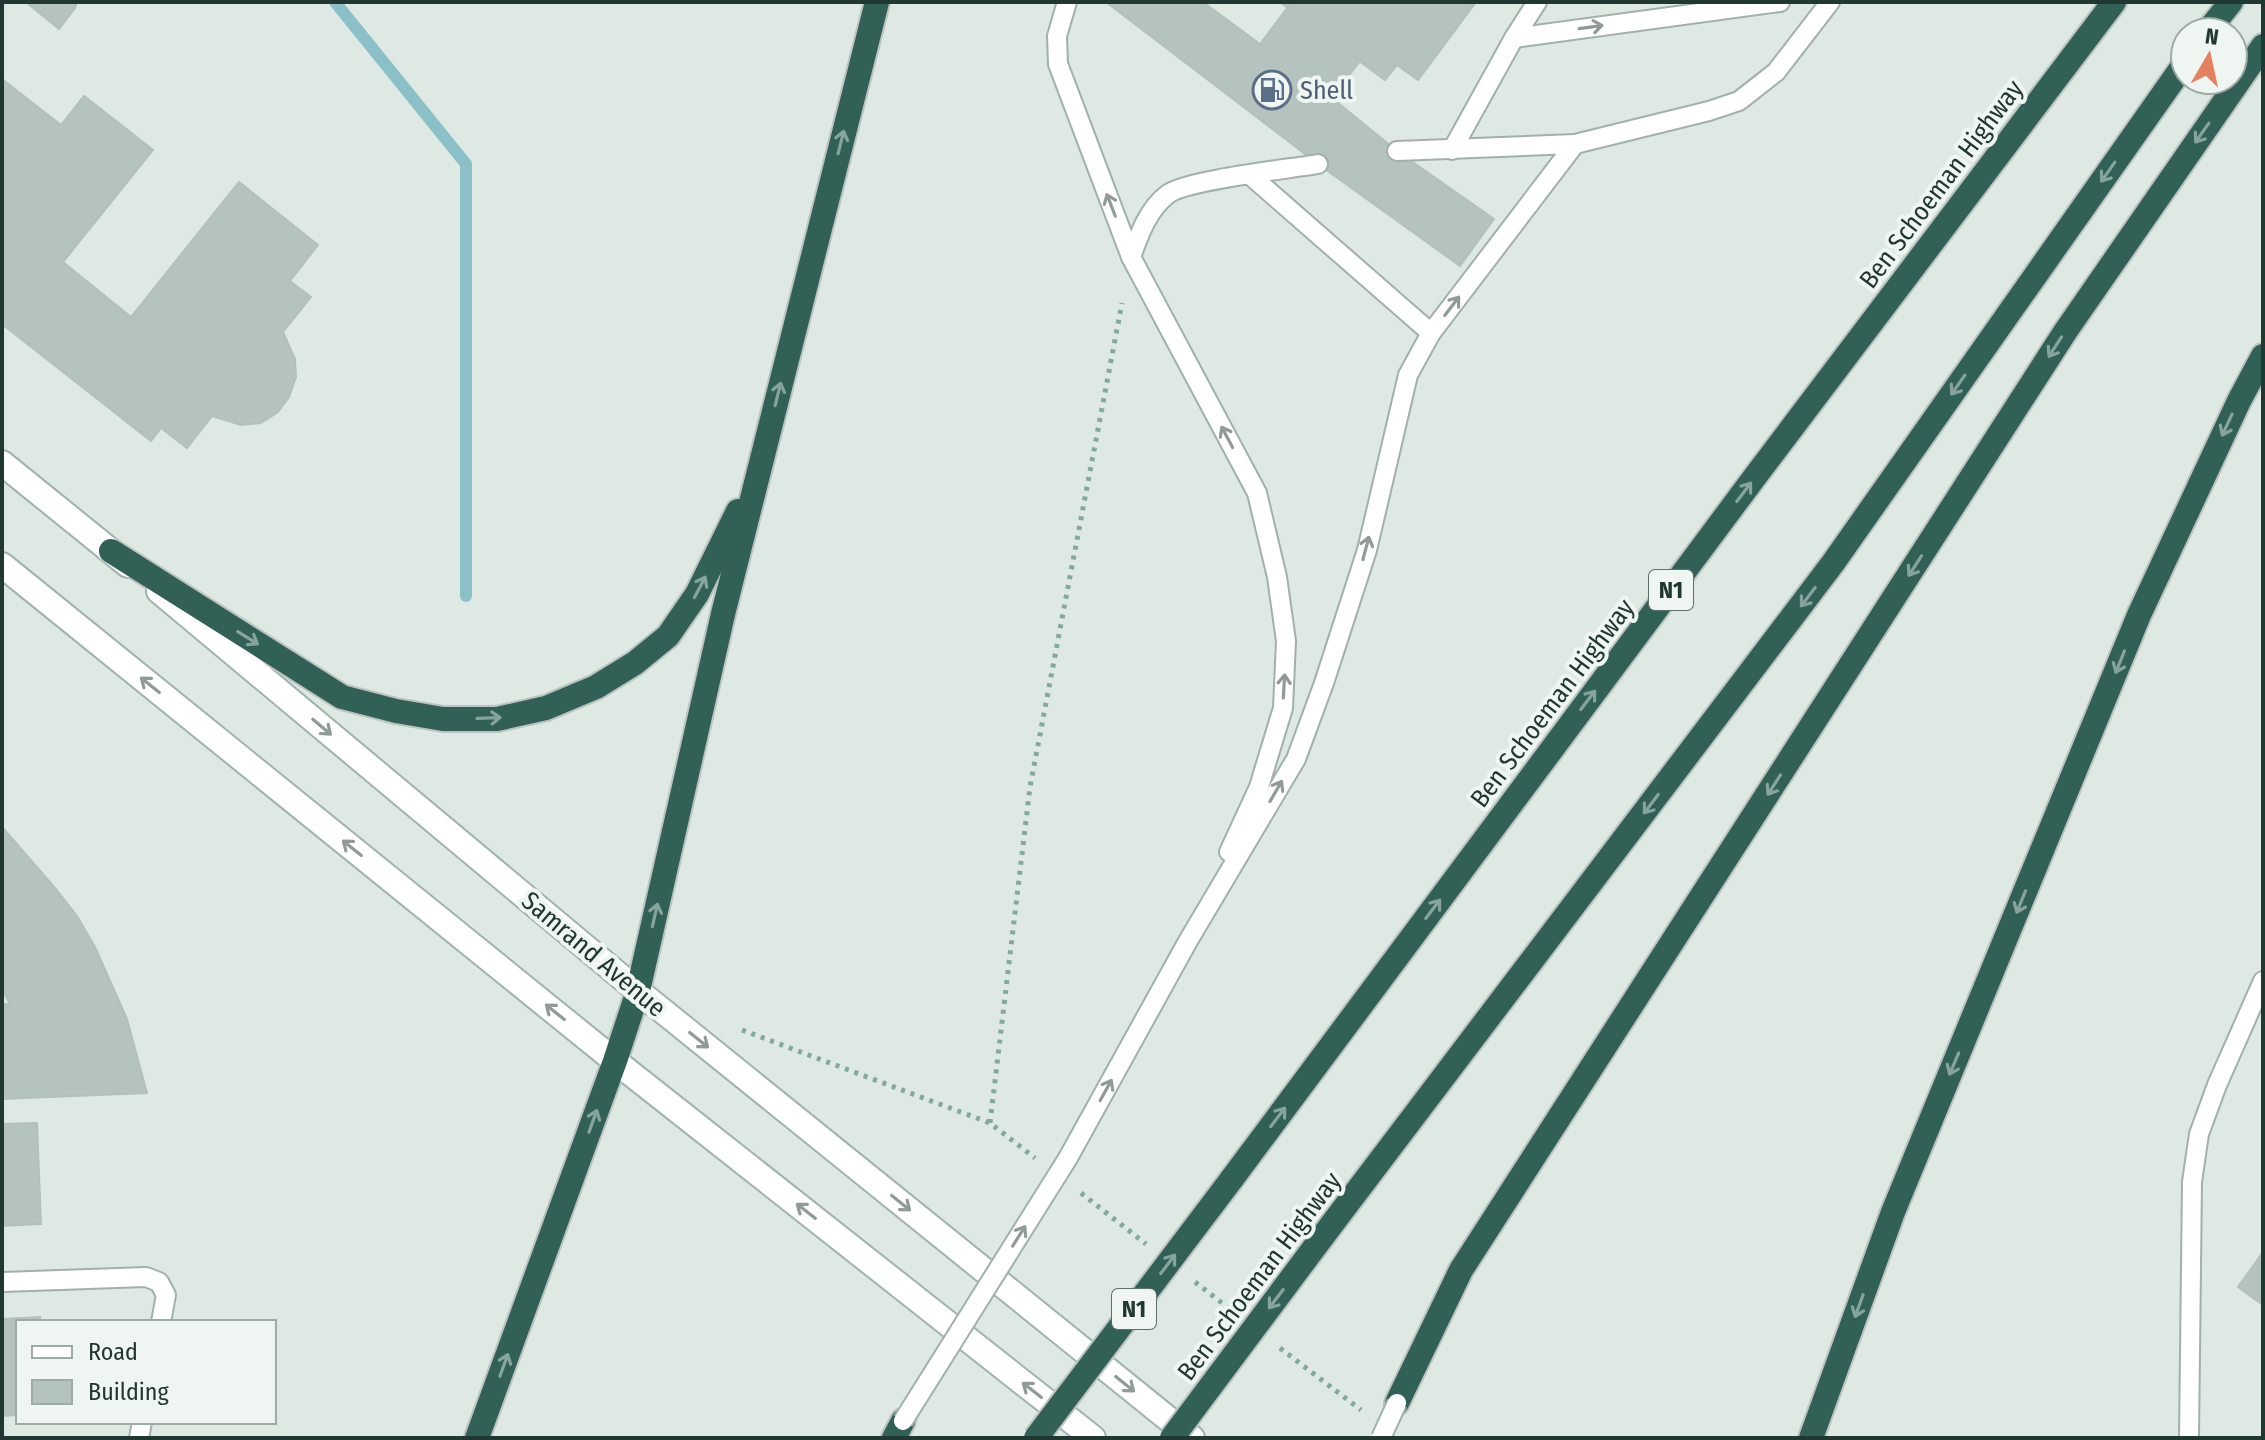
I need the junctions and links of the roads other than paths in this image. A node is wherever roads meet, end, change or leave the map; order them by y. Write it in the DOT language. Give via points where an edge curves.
graph roads {
  1 [pos="877,2"];
  2 [pos="1067,2"];
  3 [pos="1537,2"];
  4 [pos="1780,2"];
  5 [pos="1830,2"];
  6 [pos="2114,2"];
  7 [pos="1514,38"];
  8 [pos="2263,46"];
  9 [pos="2169,86"];
  10 [pos="1575,144"];
  11 [pos="1452,150"];
  12 [pos="1397,151"];
  13 [pos="1318,164"];
  14 [pos="1250,175"];
  15 [pos="1131,257"];
  16 [pos="1431,333"];
  17 [pos="2263,356"];
  18 [pos="2,463"];
  19 [pos="759,469"];
  20 [pos="111,551"];
  21 [pos="2,565"];
  22 [pos="1188,941"];
  23 [pos="2263,981"];
  24 [pos="638,991"];
  25 [pos="615,1061"];
  26 [pos="2,1282"];
  27 [pos="161,1320"];
  28 [pos="1397,1403"];
  29 [pos="899,1430"];
  30 [pos="477,1438"];
  31 [pos="1036,1438"];
  32 [pos="1093,1438"];
  33 [pos="1172,1438"];
  34 [pos="1192,1438"];
  35 [pos="1381,1438"];
  36 [pos="1811,1438"];
  37 [pos="2189,1438"];
  19 -- 1 [label="highway, one-way"];
  15 -- 2 [label="lane, one-way" via="1058,64 1057,36"];
  3 -- 7 [label="lane"];
  7 -- 4 [label="lane, one-way"];
  5 -- 10 [label="lane" via="1776,72 1739,101"];
  31 -- 6 [label="highway, Ben Schoeman Highway / N1, one-way, bridge"];
  7 -- 11 [label="lane"];
  8 -- 28 [label="highway, one-way" via="2065,332 1461,1270"];
  9 -- 33 [label="highway, Ben Schoeman Highway, one-way, bridge" via="1833,563"];
  10 -- 11 [label="lane"];
  16 -- 10 [label="lane, one-way"];
  11 -- 12 [label="lane"];
  13 -- 14 [label="lane"];
  14 -- 15 [label="lane" via="1169,193 1147,221"];
  14 -- 16 [label="lane"];
  22 -- 15 [label="lane, one-way" via="1259,787 1283,708 1286,641 1257,493"];
  22 -- 16 [label="lane, one-way" via="1296,759 1367,550 1408,375"];
  17 -- 36 [label="highway, one-way" via="2139,615 1893,1212"];
  18 -- 20 [label="main road, Samrand Avenue"];
  20 -- 19 [label="highway, one-way" via="342,697 443,719 497,719 546,708 596,687 668,636 697,594"];
  24 -- 19 [label="highway, one-way"];
  20 -- 24 [label="main road, Samrand Avenue, one-way"];
  25 -- 21 [label="main road, one-way"];
  29 -- 22 [label="lane, one-way, bridge" via="1068,1158"];
  23 -- 37 [label="lane" via="2199,1134 2192,1182"];
  24 -- 25 [label="highway"];
  24 -- 34 [label="main road, Samrand Avenue, one-way"];
  30 -- 25 [label="highway, one-way"];
  32 -- 25 [label="main road, one-way"];
  26 -- 27 [label="lane" via="146,1277 159,1282 166,1295"];
  28 -- 35 [label="lane, bridge"];
}
